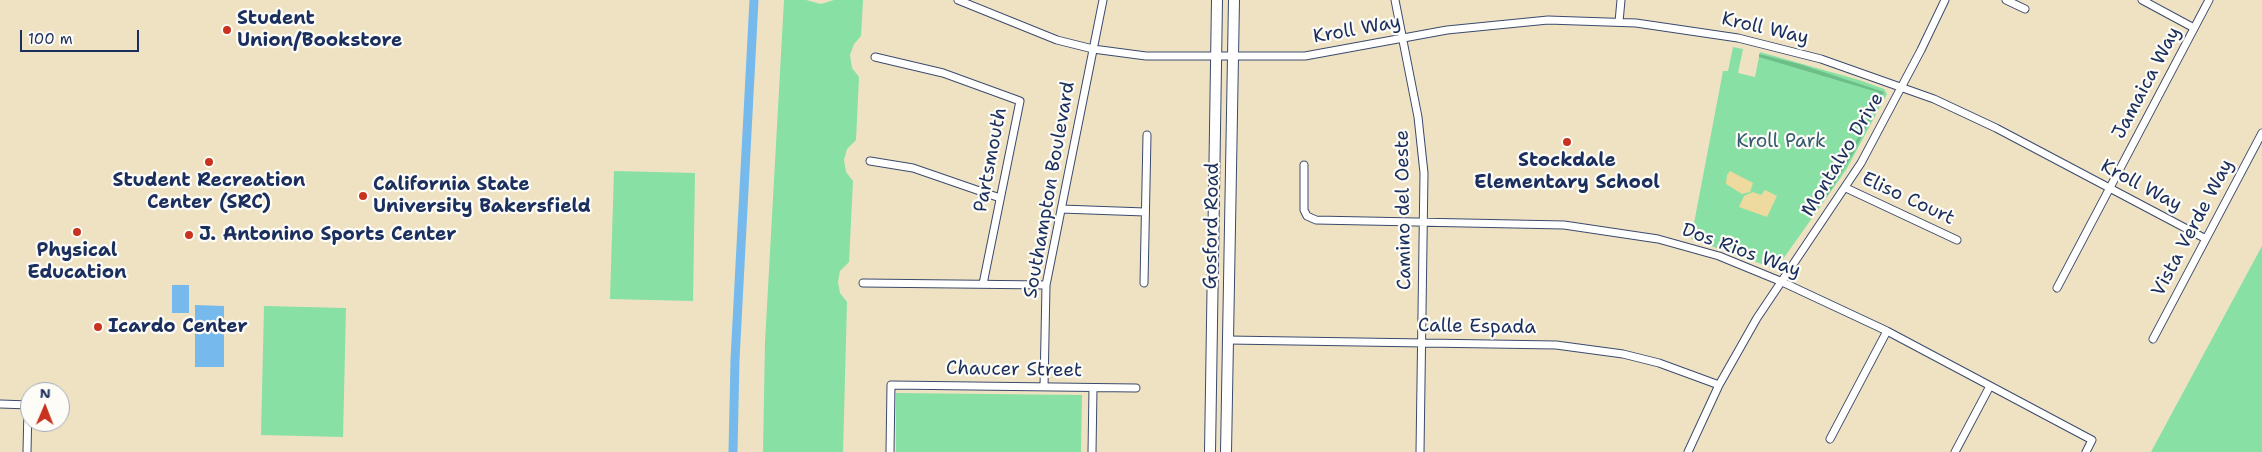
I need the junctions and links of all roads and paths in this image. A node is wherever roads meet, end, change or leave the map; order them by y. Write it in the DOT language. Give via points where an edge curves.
graph roads {
  1 [pos="958,0"];
  2 [pos="1103,0"];
  3 [pos="1217,0"];
  4 [pos="1234,0"];
  5 [pos="1395,0"];
  6 [pos="1621,0"];
  7 [pos="1944,0"];
  8 [pos="2006,0"];
  9 [pos="2142,0"];
  10 [pos="2209,0"];
  11 [pos="2025,9"];
  12 [pos="1619,22"];
  13 [pos="2194,28"];
  14 [pos="1403,38"];
  15 [pos="1093,49"];
  16 [pos="875,57"];
  17 [pos="1232,57"];
  18 [pos="1216,58"];
  19 [pos="1902,86"];
  20 [pos="2262,133"];
  21 [pos="1146,135"];
  22 [pos="870,161"];
  23 [pos="1304,165"];
  24 [pos="1846,188"];
  25 [pos="2110,188"];
  26 [pos="1000,198"];
  27 [pos="1061,209"];
  28 [pos="1145,212"];
  29 [pos="1423,222"];
  30 [pos="2206,239"];
  31 [pos="1957,240"];
  32 [pos="1780,281"];
  33 [pos="863,283"];
  34 [pos="1144,283"];
  35 [pos="983,284"];
  36 [pos="1046,285"];
  37 [pos="2057,288"];
  38 [pos="1887,331"];
  39 [pos="2153,339"];
  40 [pos="1228,340"];
  41 [pos="1421,342"];
  42 [pos="1719,385"];
  43 [pos="1990,386"];
  44 [pos="1044,387"];
  45 [pos="1093,388"];
  46 [pos="1136,388"];
  47 [pos="0,404"];
  48 [pos="20,405"];
  49 [pos="28,432"];
  50 [pos="1830,439"];
  51 [pos="27,452"];
  52 [pos="890,452"];
  53 [pos="1092,452"];
  54 [pos="1210,452"];
  55 [pos="1226,452"];
  56 [pos="1420,452"];
  57 [pos="1688,452"];
  58 [pos="1955,452"];
  59 [pos="2086,452"];
  1 -- 15 [label="street, Kroll Way" via="1033,31"];
  2 -- 15 [label="street, Southampton Boulevard"];
  3 -- 18 [label="main road, Gosford Road"];
  4 -- 17 [label="main road, Gosford Road"];
  5 -- 14 [label="street, Camino del Oeste"];
  6 -- 12 [label="street"];
  7 -- 19 [label="street, Montalvo Drive"];
  8 -- 11 [label="street"];
  9 -- 13 [label="street"];
  10 -- 13 [label="street, Jamaica Way"];
  12 -- 14 [label="street, Kroll Way" via="1523,21"];
  12 -- 19 [label="street, Kroll Way" via="1704,32 1771,46"];
  13 -- 25 [label="street, Jamaica Way"];
  14 -- 17 [label="street, Kroll Way" via="1305,56"];
  14 -- 29 [label="street, Camino del Oeste" via="1422,145"];
  15 -- 18 [label="street, Kroll Way" via="1146,56"];
  15 -- 27 [label="street, Southampton Boulevard"];
  16 -- 26 [label="street, Partsmouth" via="943,73 1020,101"];
  17 -- 18 [label="street, Kroll Way"];
  17 -- 40 [label="main road, Gosford Road"];
  18 -- 54 [label="main road, Gosford Road"];
  19 -- 24 [label="street, Montalvo Drive"];
  19 -- 25 [label="street, Kroll Way" via="1989,124"];
  20 -- 30 [label="street, Vista Verde Way"];
  21 -- 28 [label="street"];
  22 -- 26 [label="street" via="914,168"];
  23 -- 29 [label="street, Dos Rios Way" via="1304,210 1307,216 1316,220"];
  24 -- 31 [label="street, Eliso Court"];
  24 -- 32 [label="street, Montalvo Drive"];
  25 -- 30 [label="street, Kroll Way"];
  25 -- 37 [label="street, Jamaica Way"];
  26 -- 35 [label="street, Partsmouth"];
  27 -- 28 [label="street"];
  27 -- 36 [label="street, Southampton Boulevard"];
  28 -- 34 [label="street"];
  29 -- 32 [label="street, Dos Rios Way" via="1564,225 1627,233 1719,256"];
  29 -- 41 [label="street, Camino del Oeste"];
  30 -- 39 [label="street, Vista Verde Way"];
  32 -- 38 [label="street, Dos Rios Way"];
  32 -- 42 [label="street, Montalvo Drive"];
  33 -- 35 [label="street"];
  35 -- 36 [label="street"];
  36 -- 44 [label="street, Southampton Boulevard"];
  38 -- 43 [label="street, Dos Rios Way"];
  38 -- 50 [label="street"];
  40 -- 41 [label="street, Calle Espada"];
  40 -- 55 [label="main road, Gosford Road"];
  41 -- 42 [label="street, Calle Espada" via="1590,348 1659,363"];
  41 -- 56 [label="street, Camino del Oeste"];
  42 -- 57 [label="street, Montalvo Drive"];
  43 -- 58 [label="street"];
  43 -- 59 [label="street, Dos Rios Way" via="2092,440"];
  44 -- 45 [label="street, Chaucer Street"];
  44 -- 52 [label="street, Chaucer Street" via="891,385"];
  45 -- 46 [label="street, Chaucer Street"];
  45 -- 53 [label="street"];
  47 -- 48 [label="street"];
  49 -- 51 [label="street"];
}
